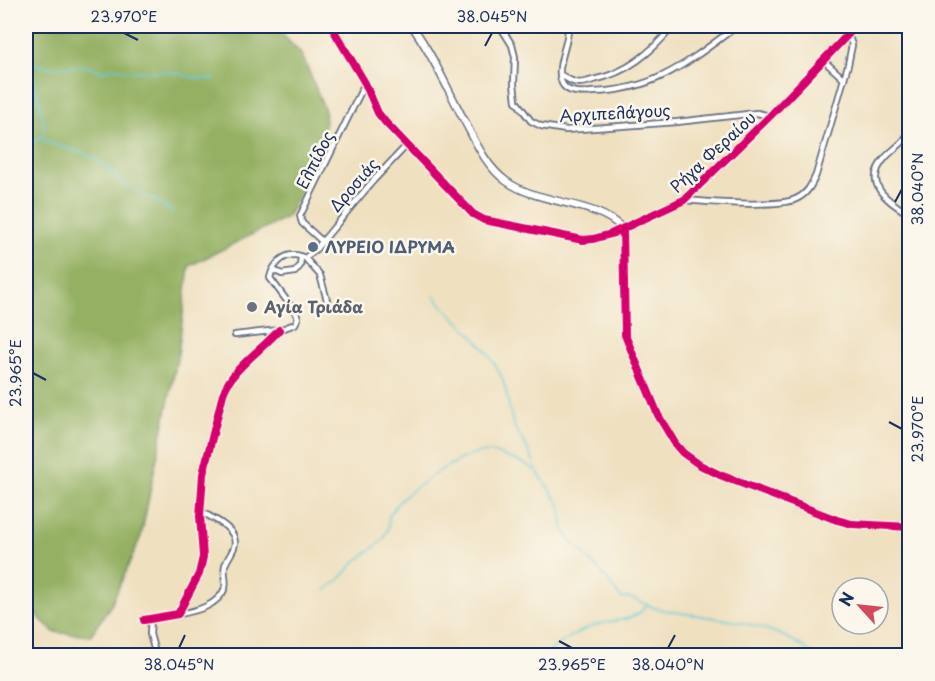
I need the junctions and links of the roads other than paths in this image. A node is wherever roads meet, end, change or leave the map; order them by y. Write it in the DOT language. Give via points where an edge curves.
graph roads {
  1 [pos="331,26"];
  2 [pos="412,26"];
  3 [pos="500,26"];
  4 [pos="568,26"];
  5 [pos="673,26"];
  6 [pos="737,26"];
  7 [pos="856,26"];
  8 [pos="848,34"];
  9 [pos="823,60"];
  10 [pos="561,75"];
  11 [pos="844,79"];
  12 [pos="365,83"];
  13 [pos="770,116"];
  14 [pos="909,130"];
  15 [pos="406,146"];
  16 [pos="684,200"];
  17 [pos="909,216"];
  18 [pos="623,229"];
  19 [pos="323,242"];
  20 [pos="303,257"];
  21 [pos="273,270"];
  22 [pos="328,304"];
  23 [pos="909,307"];
  24 [pos="909,312"];
  25 [pos="279,330"];
  26 [pos="235,335"];
  27 [pos="200,511"];
  28 [pos="909,527"];
  29 [pos="178,614"];
  30 [pos="151,618"];
  31 [pos="144,620"];
  32 [pos="156,656"];
  1 -- 12 [label="street, Ρήγα Φεραίου"];
  2 -- 18 [label="street" via="477,146 499,175 532,194 607,216"];
  3 -- 13 [label="street, Αρχιπελάγους" via="515,57 516,101 531,121 541,126 566,130 757,113"];
  4 -- 10 [label="street"];
  5 -- 10 [label="street" via="643,57 619,73 580,82"];
  6 -- 10 [label="street" via="678,69 650,82 579,93 565,87"];
  7 -- 8 [label="street, Ρήγα Φεραίου"];
  8 -- 9 [label="street, Ρήγα Φεραίου"];
  8 -- 11 [label="street" via="852,45"];
  9 -- 11 [label="street"];
  9 -- 13 [label="street, Ρήγα Φεραίου"];
  11 -- 16 [label="street" via="816,176 807,192 786,202"];
  12 -- 15 [label="street, Ρήγα Φεραίου" via="378,113"];
  12 -- 19 [label="street, Ελπίδος" via="300,216 302,223"];
  13 -- 16 [label="street, Ρήγα Φεραίου"];
  14 -- 17 [label="street" via="879,167 877,185 883,197"];
  15 -- 18 [label="street, Ρήγα Φεραίου" via="477,217 584,240"];
  15 -- 19 [label="street, Δροσιάς"];
  16 -- 18 [label="street, Ρήγα Φεραίου"];
  18 -- 28 [label="street" via="625,335 658,415 683,453 720,475 837,520"];
  19 -- 20 [label="street, Δροσιάς"];
  20 -- 21 [label="street" via="283,257"];
  20 -- 21 [label="street, Δροσιάς" via="295,272 282,274"];
  20 -- 22 [label="street" via="320,275"];
  21 -- 25 [label="street" via="270,278 298,318 295,324"];
  23 -- 24 [label="street"];
  25 -- 26 [label="street"];
  25 -- 27 [label="street" via="226,384 203,474"];
  27 -- 29 [label="street" via="203,557 199,574"];
  27 -- 29 [label="street" via="230,531 236,546 226,563 225,587 217,598 207,606"];
  29 -- 30 [label="street"];
  30 -- 31 [label="street"];
  30 -- 32 [label="street" via="150,634"];
}
